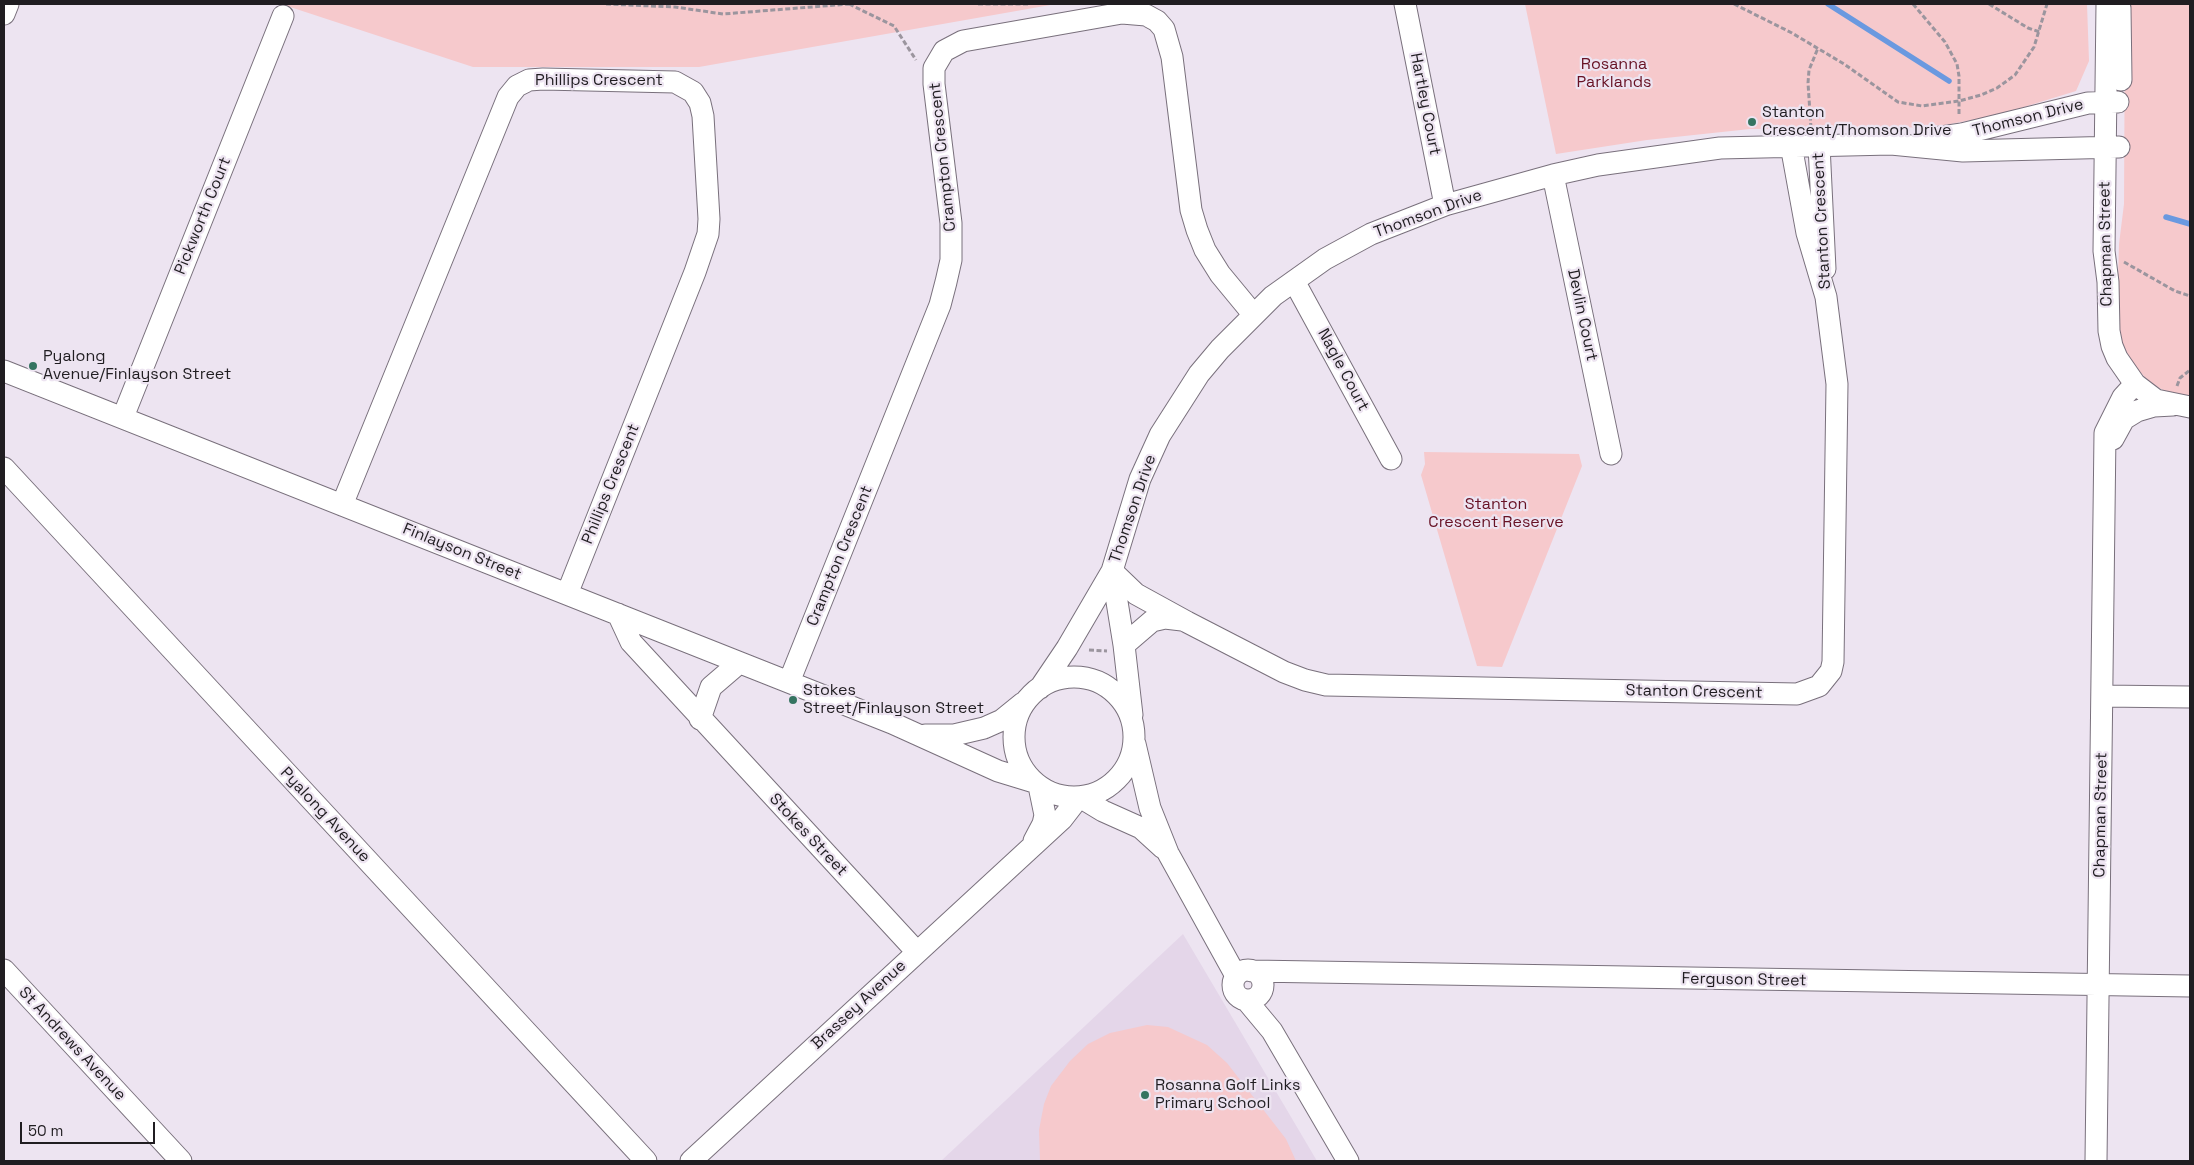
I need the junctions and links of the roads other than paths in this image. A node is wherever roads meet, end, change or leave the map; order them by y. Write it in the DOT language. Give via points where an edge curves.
graph roads {
  1 [pos="8,4"];
  2 [pos="1405,4"];
  3 [pos="2107,4"];
  4 [pos="2120,4"];
  5 [pos="4,14"];
  6 [pos="283,16"];
  7 [pos="2113,102"];
  8 [pos="1890,144"];
  9 [pos="1791,145"];
  10 [pos="1815,145"];
  11 [pos="2112,147"];
  12 [pos="1553,175"];
  13 [pos="1445,205"];
  14 [pos="1294,280"];
  15 [pos="1826,297"];
  16 [pos="1253,314"];
  17 [pos="4,372"];
  18 [pos="2135,384"];
  19 [pos="2182,406"];
  20 [pos="122,417"];
  21 [pos="1611,454"];
  22 [pos="1390,459"];
  23 [pos="4,468"];
  24 [pos="2105,468"];
  25 [pos="342,505"];
  26 [pos="1112,571"];
  27 [pos="567,594"];
  28 [pos="618,614"];
  29 [pos="1187,622"];
  30 [pos="1124,645"];
  31 [pos="740,663"];
  32 [pos="789,682"];
  33 [pos="1036,691"];
  34 [pos="2102,696"];
  35 [pos="2190,697"];
  36 [pos="700,718"];
  37 [pos="1134,731"];
  38 [pos="920,734"];
  39 [pos="1037,784"];
  40 [pos="1080,797"];
  41 [pos="1027,849"];
  42 [pos="1168,853"];
  43 [pos="916,952"];
  44 [pos="4,970"];
  45 [pos="1251,983"];
  46 [pos="2098,984"];
  47 [pos="2190,986"];
  48 [pos="181,1161"];
  49 [pos="646,1161"];
  50 [pos="691,1161"];
  51 [pos="1348,1161"];
  52 [pos="2096,1161"];
  1 -- 5 [label="street"];
  2 -- 13 [label="street, Hartley Court"];
  3 -- 7 [label="street, Chapman Street"];
  4 -- 7 [label="street"];
  6 -- 20 [label="street, Pickworth Court"];
  7 -- 8 [label="street, Thomson Drive" via="2064,108 1959,134"];
  7 -- 11 [label="street, Chapman Street"];
  8 -- 10 [label="street, Thomson Drive"];
  8 -- 11 [label="street, Thomson Drive" via="1963,151"];
  9 -- 10 [label="street, Thomson Drive"];
  9 -- 12 [label="street, Thomson Drive" via="1720,148 1598,165"];
  9 -- 15 [label="street, Stanton Crescent" via="1807,233"];
  10 -- 15 [label="street, Stanton Crescent" via="1825,231"];
  11 -- 18 [label="street, Chapman Street" via="2104,251 2108,282 2107,314 2112,346"];
  12 -- 13 [label="street, Thomson Drive"];
  12 -- 21 [label="street, Devlin Court"];
  13 -- 14 [label="street, Thomson Drive" via="1371,234 1324,259"];
  14 -- 16 [label="street, Thomson Drive"];
  14 -- 22 [label="street, Nagle Court"];
  15 -- 29 [label="street, Stanton Crescent" via="1838,393 1833,662 1826,680 1813,689 1797,694 1326,685 1284,672"];
  16 -- 26 [label="street, Thomson Drive" via="1199,374 1160,435 1140,479"];
  16 -- 32 [label="street, Crampton Crescent" via="1220,274 1197,230 1191,210 1172,57 1164,29 1157,21 1146,15 1122,13 963,41 944,51 934,68 951,223 946,282 940,305"];
  17 -- 20 [label="street, Finlayson Street"];
  18 -- 19 [label="street" via="2156,400"];
  18 -- 24 [label="street, Chapman Street" via="2123,397 2105,433"];
  19 -- 24 [label="street, Chapman Street" via="2154,406 2124,419 2114,432"];
  20 -- 25 [label="street, Finlayson Street"];
  23 -- 49 [label="street, Pyalong Avenue"];
  24 -- 34 [label="street, Chapman Street"];
  25 -- 27 [label="street, Finlayson Street"];
  25 -- 27 [label="street, Phillips Crescent" via="508,97 517,86 529,80 543,79 675,82 684,85 700,103 703,116 710,219 708,234"];
  26 -- 29 [label="street, Stanton Crescent" via="1136,594"];
  26 -- 30 [label="street, Thomson Drive"];
  26 -- 33 [label="street, Thomson Drive" via="1067,648"];
  27 -- 28 [label="street, Finlayson Street"];
  28 -- 31 [label="street, Finlayson Street"];
  28 -- 36 [label="street, Stokes Street" via="631,642"];
  29 -- 30 [label="street, Stanton Crescent" via="1170,618 1152,621"];
  30 -- 37 [label="street, Thomson Drive"];
  31 -- 32 [label="street, Finlayson Street"];
  31 -- 36 [label="street" via="711,687"];
  32 -- 38 [label="street, Finlayson Street"];
  33 -- 37 [label="street" via="1065,678 1093,680 1116,694 1127,708"];
  33 -- 38 [label="street, Finlayson Street" via="1008,716 984,728 954,735"];
  33 -- 39 [label="street" via="1020,712 1014,733 1021,765"];
  34 -- 35 [label="street"];
  34 -- 46 [label="street, Chapman Street"];
  36 -- 43 [label="street, Stokes Street"];
  37 -- 40 [label="street" via="1129,762 1120,776 1099,792"];
  37 -- 42 [label="street" via="1147,797"];
  38 -- 39 [label="street, Finlayson Street" via="958,754"];
  39 -- 40 [label="street" via="1057,795"];
  39 -- 41 [label="street, Brassey Avenue" via="1045,818"];
  40 -- 41 [label="street, Brassey Avenue" via="1068,813"];
  40 -- 42 [label="street" via="1141,828"];
  41 -- 43 [label="street, Brassey Avenue"];
  42 -- 45 [label="street" via="1221,947"];
  43 -- 50 [label="street, Brassey Avenue"];
  44 -- 48 [label="street, St Andrews Avenue"];
  45 -- 46 [label="street, Ferguson Street" via="1297,973"];
  45 -- 51 [label="street" via="1272,1031"];
  46 -- 47 [label="street, Ferguson Street"];
  46 -- 52 [label="street, Chapman Street"];
}
